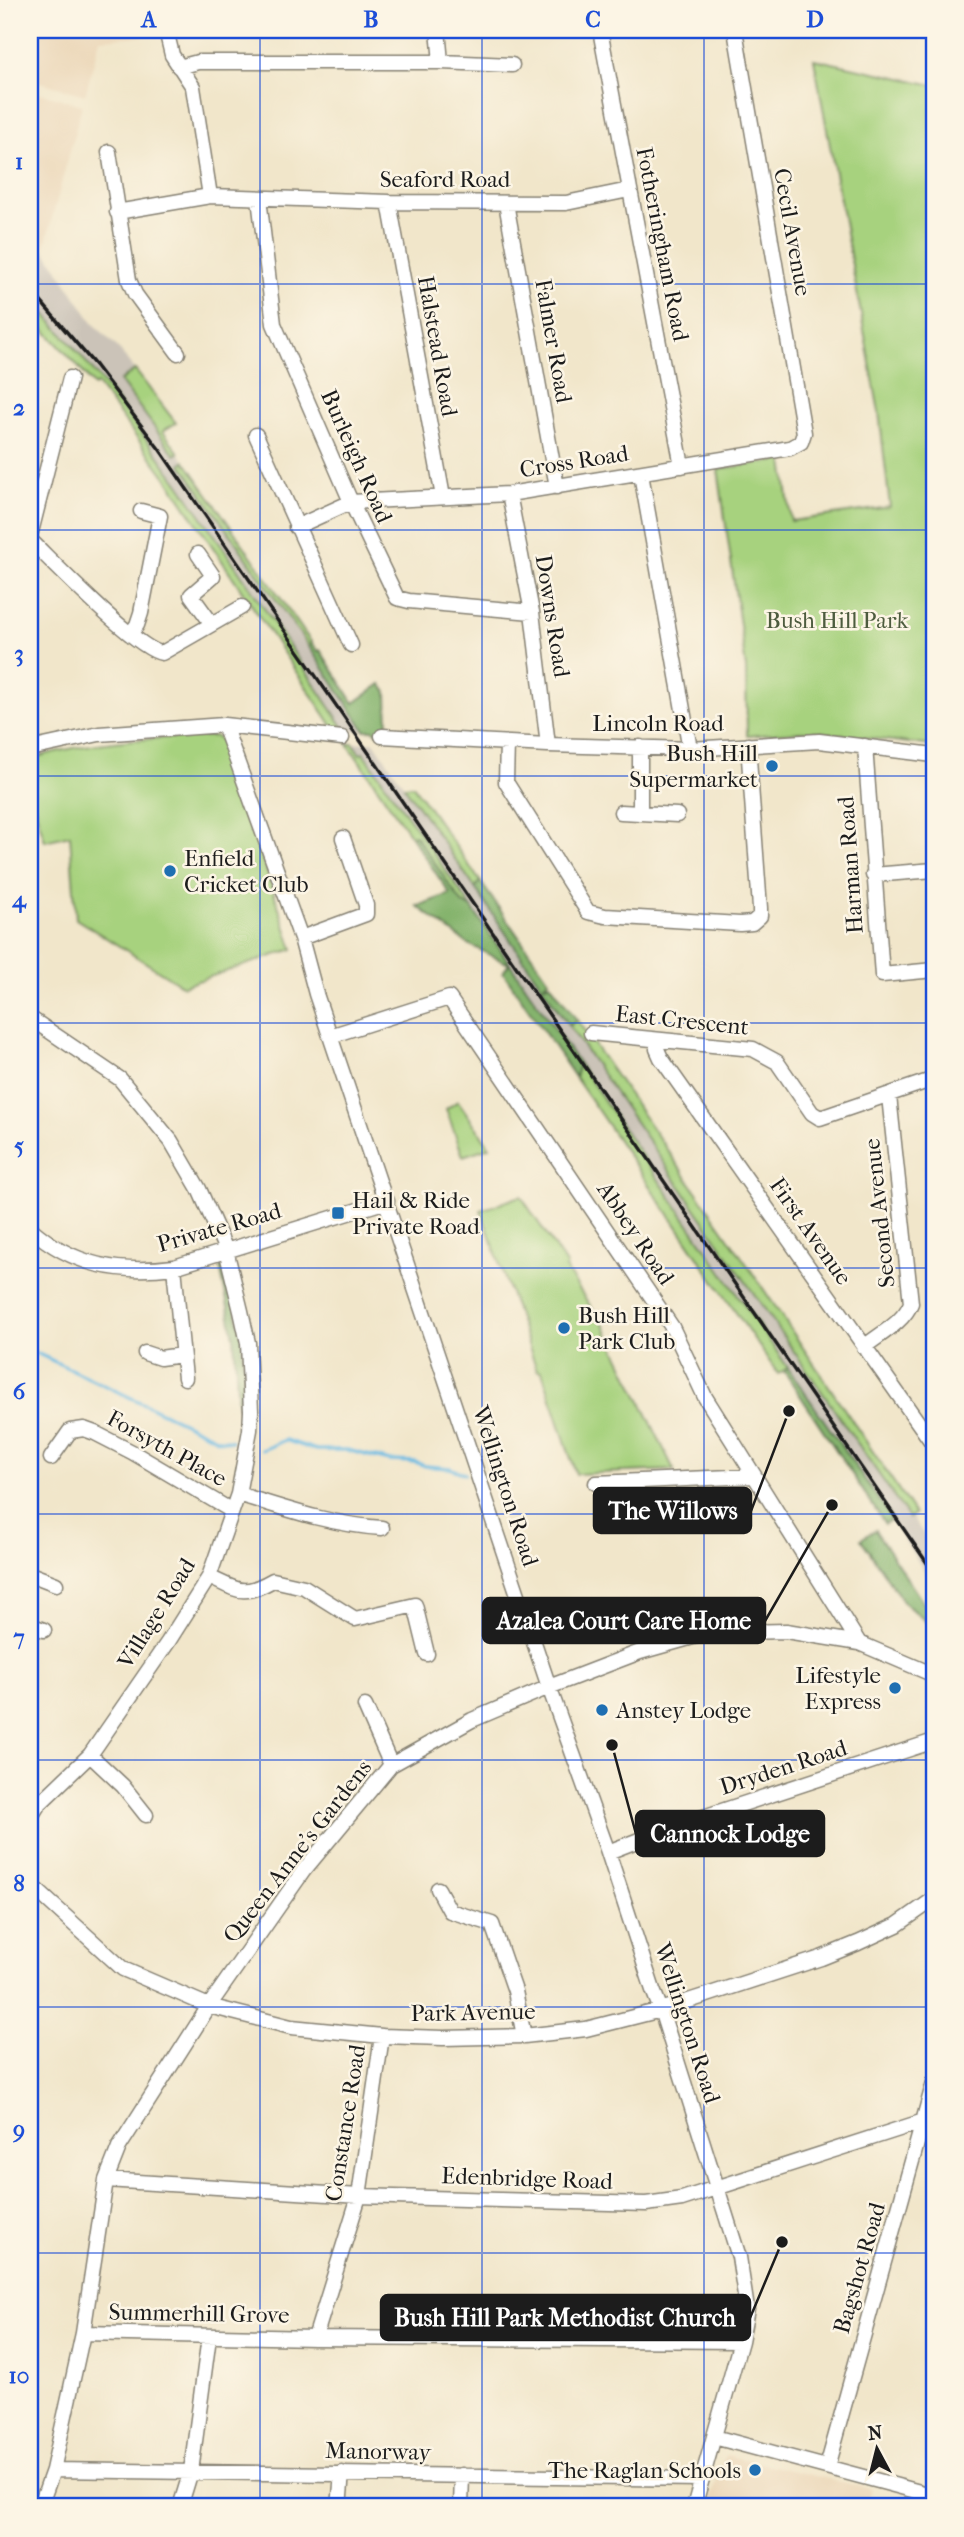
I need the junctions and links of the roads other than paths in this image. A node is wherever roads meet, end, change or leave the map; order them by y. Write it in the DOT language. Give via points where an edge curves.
graph roads {
  1 [pos="166,30"];
  2 [pos="438,30"];
  3 [pos="600,30"];
  4 [pos="735,30"];
  5 [pos="441,62"];
  6 [pos="512,65"];
  7 [pos="180,67"];
  8 [pos="109,152"];
  9 [pos="629,190"];
  10 [pos="210,196"];
  11 [pos="259,198"];
  12 [pos="389,202"];
  13 [pos="506,203"];
  14 [pos="117,212"];
  15 [pos="178,353"];
  16 [pos="70,378"];
  17 [pos="256,435"];
  18 [pos="801,442"];
  19 [pos="682,466"];
  20 [pos="641,474"];
  21 [pos="557,487"];
  22 [pos="509,494"];
  23 [pos="443,497"];
  24 [pos="351,502"];
  25 [pos="141,511"];
  26 [pos="296,527"];
  27 [pos="30,538"];
  28 [pos="198,554"];
  29 [pos="242,607"];
  30 [pos="532,612"];
  31 [pos="212,624"];
  32 [pos="130,634"];
  33 [pos="351,645"];
  34 [pos="224,725"];
  35 [pos="382,736"];
  36 [pos="342,738"];
  37 [pos="506,743"];
  38 [pos="548,745"];
  39 [pos="748,745"];
  40 [pos="865,746"];
  41 [pos="640,747"];
  42 [pos="30,749"];
  43 [pos="690,749"];
  44 [pos="934,755"];
  45 [pos="621,812"];
  46 [pos="640,813"];
  47 [pos="677,815"];
  48 [pos="343,838"];
  49 [pos="934,870"];
  50 [pos="873,874"];
  51 [pos="301,938"];
  52 [pos="934,970"];
  53 [pos="30,1018"];
  54 [pos="592,1033"];
  55 [pos="330,1036"];
  56 [pos="657,1040"];
  57 [pos="934,1079"];
  58 [pos="889,1096"];
  59 [pos="387,1201"];
  60 [pos="30,1228"];
  61 [pos="226,1250"];
  62 [pos="174,1267"];
  63 [pos="864,1347"];
  64 [pos="145,1353"];
  65 [pos="182,1355"];
  66 [pos="185,1378"];
  67 [pos="934,1445"];
  68 [pos="51,1458"];
  69 [pos="754,1476"];
  70 [pos="601,1486"];
  71 [pos="238,1494"];
  72 [pos="232,1511"];
  73 [pos="382,1528"];
  74 [pos="30,1574"];
  75 [pos="209,1577"];
  76 [pos="56,1584"];
  77 [pos="859,1643"];
  78 [pos="427,1654"];
  79 [pos="934,1675"];
  80 [pos="549,1687"];
  81 [pos="365,1706"];
  82 [pos="934,1741"];
  83 [pos="90,1755"];
  84 [pos="391,1765"];
  85 [pos="146,1815"];
  86 [pos="30,1818"];
  87 [pos="608,1852"];
  88 [pos="30,1884"];
  89 [pos="438,1889"];
  90 [pos="934,1899"];
  91 [pos="209,2006"];
  92 [pos="661,2010"];
  93 [pos="382,2036"];
  94 [pos="524,2036"];
  95 [pos="934,2082"];
  96 [pos="929,2122"];
  97 [pos="106,2180"];
  98 [pos="718,2187"];
  99 [pos="359,2196"];
  100 [pos="83,2333"];
  101 [pos="209,2337"];
  102 [pos="315,2338"];
  103 [pos="741,2341"];
  104 [pos="714,2437"];
  105 [pos="827,2467"];
  106 [pos="53,2470"];
  107 [pos="191,2471"];
  108 [pos="342,2473"];
  109 [pos="462,2475"];
  110 [pos="701,2479"];
  111 [pos="931,2495"];
  112 [pos="40,2507"];
  113 [pos="180,2507"];
  114 [pos="339,2507"];
  115 [pos="461,2507"];
  116 [pos="694,2507"];
  1 -- 7 [label="street"];
  2 -- 5 [label="street"];
  3 -- 9 [label="street, Fotheringham Road"];
  4 -- 18 [label="street, Cecil Avenue" via="804,433"];
  5 -- 6 [label="street"];
  5 -- 7 [label="street" via="198,62"];
  7 -- 10 [label="street" via="190,80 197,105"];
  8 -- 14 [label="street"];
  9 -- 13 [label="street, Seaford Road" via="566,203"];
  9 -- 19 [label="street, Fotheringham Road"];
  10 -- 11 [label="street, Seaford Road"];
  10 -- 14 [label="street, Seaford Road"];
  11 -- 12 [label="street, Seaford Road"];
  11 -- 24 [label="street, Burleigh Road" via="274,324"];
  12 -- 13 [label="street, Seaford Road"];
  12 -- 23 [label="street, Halstead Road"];
  13 -- 21 [label="street, Falmer Road"];
  14 -- 15 [label="street" via="135,294"];
  16 -- 27 [label="street"];
  17 -- 26 [label="street"];
  18 -- 19 [label="street, Cross Road" via="790,448"];
  19 -- 20 [label="street, Cross Road"];
  20 -- 21 [label="street, Cross Road"];
  20 -- 43 [label="street"];
  21 -- 22 [label="street, Cross Road"];
  22 -- 23 [label="street, Cross Road"];
  22 -- 30 [label="street, Downs Road"];
  23 -- 24 [label="street, Cross Road"];
  24 -- 26 [label="street"];
  24 -- 30 [label="street, Burleigh Road" via="397,598"];
  25 -- 32 [label="street" via="160,516 141,613"];
  26 -- 33 [label="street"];
  27 -- 32 [label="street"];
  28 -- 31 [label="street" via="213,576 191,595"];
  29 -- 31 [label="street"];
  30 -- 38 [label="street, Downs Road"];
  31 -- 32 [label="street" via="162,653 153,652"];
  34 -- 36 [label="street"];
  34 -- 42 [label="street" via="99,734"];
  34 -- 51 [label="street, Wellington Road"];
  35 -- 37 [label="street, Lincoln Road"];
  37 -- 38 [label="street, Lincoln Road"];
  37 -- 39 [label="street" via="506,782 588,912 740,924 752,923 760,916"];
  38 -- 41 [label="street, Lincoln Road"];
  39 -- 40 [label="street, Lincoln Road" via="819,741"];
  39 -- 43 [label="street, Lincoln Road"];
  40 -- 44 [label="street, Lincoln Road"];
  40 -- 50 [label="street, Harman Road"];
  41 -- 43 [label="street, Lincoln Road"];
  41 -- 46 [label="street"];
  45 -- 46 [label="street"];
  46 -- 47 [label="street"];
  48 -- 51 [label="street" via="366,914"];
  49 -- 50 [label="street"];
  50 -- 52 [label="street, Harman Road" via="882,975"];
  51 -- 55 [label="street, Wellington Road"];
  53 -- 61 [label="street, Village Road" via="120,1079 171,1141"];
  54 -- 56 [label="street, East Crescent"];
  55 -- 59 [label="street, Wellington Road"];
  55 -- 69 [label="street, Abbey Road" via="449,998 672,1327 705,1397"];
  56 -- 58 [label="street, East Crescent" via="738,1045 767,1055 820,1118"];
  56 -- 63 [label="street, First Avenue" via="661,1058"];
  57 -- 58 [label="street"];
  58 -- 63 [label="street, Second Avenue" via="911,1303 902,1317"];
  59 -- 61 [label="street, Private Road"];
  59 -- 80 [label="street, Wellington Road"];
  60 -- 62 [label="street, Private Road" via="74,1258 108,1268"];
  61 -- 62 [label="street, Private Road"];
  61 -- 71 [label="street, Village Road" via="248,1343 250,1430"];
  62 -- 65 [label="street"];
  63 -- 67 [label="street, First Avenue"];
  64 -- 65 [label="street" via="160,1359"];
  65 -- 66 [label="street"];
  68 -- 72 [label="street, Forsyth Place" via="70,1431 84,1429"];
  69 -- 70 [label="street"];
  69 -- 77 [label="street, Abbey Road"];
  71 -- 72 [label="street, Village Road"];
  71 -- 73 [label="street" via="302,1514"];
  72 -- 75 [label="street, Village Road"];
  74 -- 76 [label="street"];
  75 -- 78 [label="street" via="239,1591 254,1591 273,1580 304,1587 355,1619 415,1605"];
  75 -- 83 [label="street, Village Road"];
  77 -- 79 [label="street, Queen Anne's Gardens"];
  77 -- 80 [label="street, Queen Anne's Gardens" via="786,1631 706,1633"];
  80 -- 84 [label="street, Queen Anne's Gardens" via="472,1720"];
  80 -- 87 [label="street, Wellington Road"];
  81 -- 84 [label="street"];
  82 -- 87 [label="street, Dryden Road"];
  83 -- 85 [label="street"];
  83 -- 86 [label="street, Village Road"];
  84 -- 91 [label="street, Queen Anne's Gardens" via="304,1870"];
  87 -- 92 [label="street, Wellington Road"];
  88 -- 91 [label="street, Park Avenue" via="123,1969"];
  89 -- 94 [label="street" via="450,1911 492,1924"];
  90 -- 92 [label="street, Park Avenue" via="897,1925 859,1943"];
  91 -- 93 [label="street, Park Avenue" via="291,2027"];
  91 -- 97 [label="street, Queen Anne's Gardens" via="119,2147"];
  92 -- 94 [label="street, Park Avenue" via="586,2029"];
  92 -- 98 [label="street, Wellington Road"];
  93 -- 94 [label="street, Park Avenue"];
  93 -- 99 [label="street, Constance Road"];
  95 -- 96 [label="street, Bagshot Road"];
  96 -- 98 [label="street, Edenbridge Road"];
  96 -- 105 [label="street, Bagshot Road"];
  97 -- 99 [label="street, Edenbridge Road"];
  97 -- 100 [label="street, Queen Anne's Gardens"];
  98 -- 99 [label="street, Edenbridge Road" via="646,2204"];
  98 -- 103 [label="street, Wellington Road" via="745,2283 747,2309"];
  99 -- 102 [label="street, Constance Road"];
  100 -- 101 [label="street, Summerhill Grove"];
  100 -- 106 [label="street, Queen Anne's Gardens"];
  101 -- 102 [label="street, Summerhill Grove"];
  101 -- 107 [label="street"];
  102 -- 103 [label="street, Summerhill Grove"];
  103 -- 104 [label="street, Wellington Road"];
  104 -- 105 [label="street"];
  104 -- 110 [label="street, Wellington Road"];
  105 -- 111 [label="street"];
  106 -- 107 [label="street, Manorway"];
  106 -- 112 [label="street, Queen Anne's Gardens"];
  107 -- 108 [label="street, Manorway"];
  107 -- 113 [label="street"];
  108 -- 109 [label="street, Manorway"];
  108 -- 114 [label="street"];
  109 -- 110 [label="street, Manorway"];
  109 -- 115 [label="street"];
  110 -- 116 [label="street, Wellington Road"];
}
